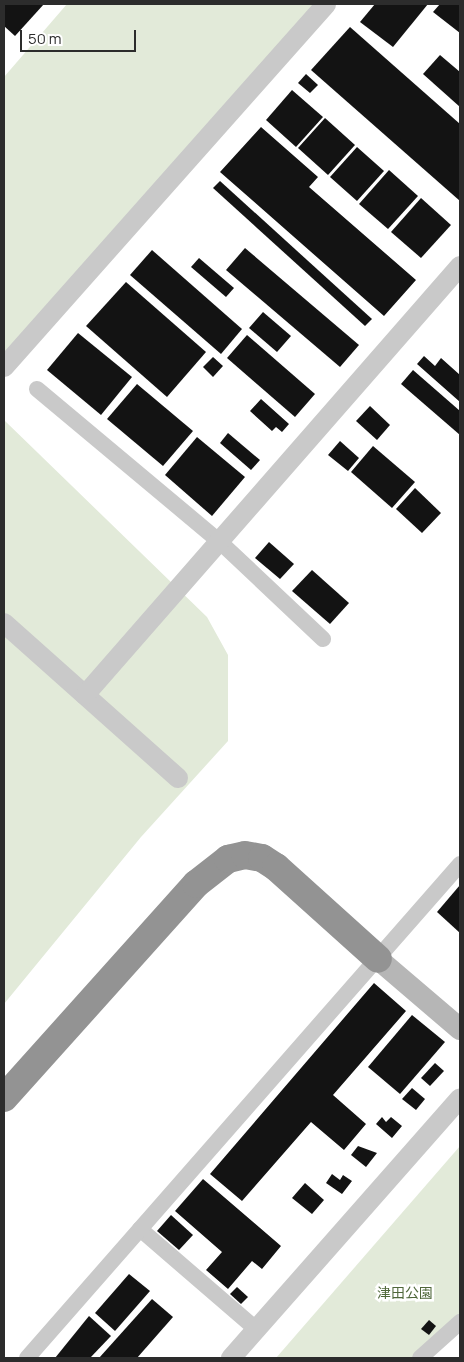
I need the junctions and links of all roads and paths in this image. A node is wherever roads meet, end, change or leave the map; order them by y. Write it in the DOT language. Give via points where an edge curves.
graph roads {
  1 [pos="326,4"];
  2 [pos="460,266"];
  3 [pos="4,364"];
  4 [pos="37,389"];
  5 [pos="219,541"];
  6 [pos="4,623"];
  7 [pos="323,638"];
  8 [pos="85,695"];
  9 [pos="178,778"];
  10 [pos="460,864"];
  11 [pos="378,959"];
  12 [pos="460,1029"];
  13 [pos="4,1098"];
  14 [pos="460,1098"];
  15 [pos="140,1229"];
  16 [pos="460,1322"];
  17 [pos="257,1330"];
  18 [pos="27,1358"];
  19 [pos="232,1358"];
  20 [pos="420,1358"];
  1 -- 3 [label="street"];
  2 -- 5 [label="street"];
  4 -- 5 [label="street"];
  5 -- 7 [label="street"];
  5 -- 8 [label="street"];
  6 -- 8 [label="street"];
  8 -- 9 [label="street"];
  10 -- 11 [label="street"];
  11 -- 12 [label="main road"];
  11 -- 13 [label="highway" via="276,867 262,858 245,855 228,859 196,884"];
  11 -- 15 [label="street"];
  14 -- 17 [label="street"];
  15 -- 17 [label="street"];
  15 -- 18 [label="street"];
  16 -- 20 [label="street"];
  17 -- 19 [label="street"];
}
